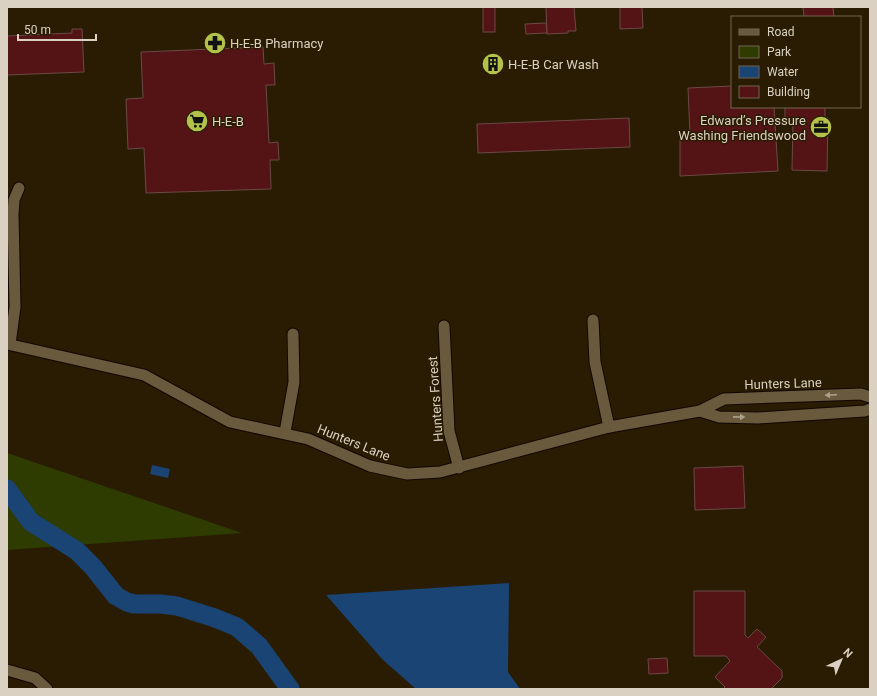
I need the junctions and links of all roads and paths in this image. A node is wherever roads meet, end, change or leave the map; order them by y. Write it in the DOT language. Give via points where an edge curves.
graph roads {
  1 [pos="19,188"];
  2 [pos="593,320"];
  3 [pos="444,326"];
  4 [pos="294,334"];
  5 [pos="8,344"];
  6 [pos="870,397"];
  7 [pos="870,408"];
  8 [pos="700,411"];
  9 [pos="609,427"];
  10 [pos="285,432"];
  11 [pos="459,468"];
  12 [pos="7,670"];
  13 [pos="47,689"];
  1 -- 5 [label="street" via="14,200 13,214 15,307"];
  2 -- 9 [label="street" via="595,362"];
  3 -- 11 [label="street, Hunters Forest" via="449,431"];
  4 -- 10 [label="street" via="294,382"];
  5 -- 10 [label="street, Hunters Lane" via="144,374 230,422"];
  6 -- 8 [label="street, Hunters Lane, one-way" via="861,394 724,399"];
  8 -- 7 [label="street, Hunters Lane, one-way" via="719,417 758,418 865,411"];
  8 -- 9 [label="street, Hunters Lane"];
  9 -- 11 [label="street, Hunters Lane"];
  10 -- 11 [label="street, Hunters Lane" via="390,472 425,474"];
  12 -- 13 [label="street" via="35,678"];
}
